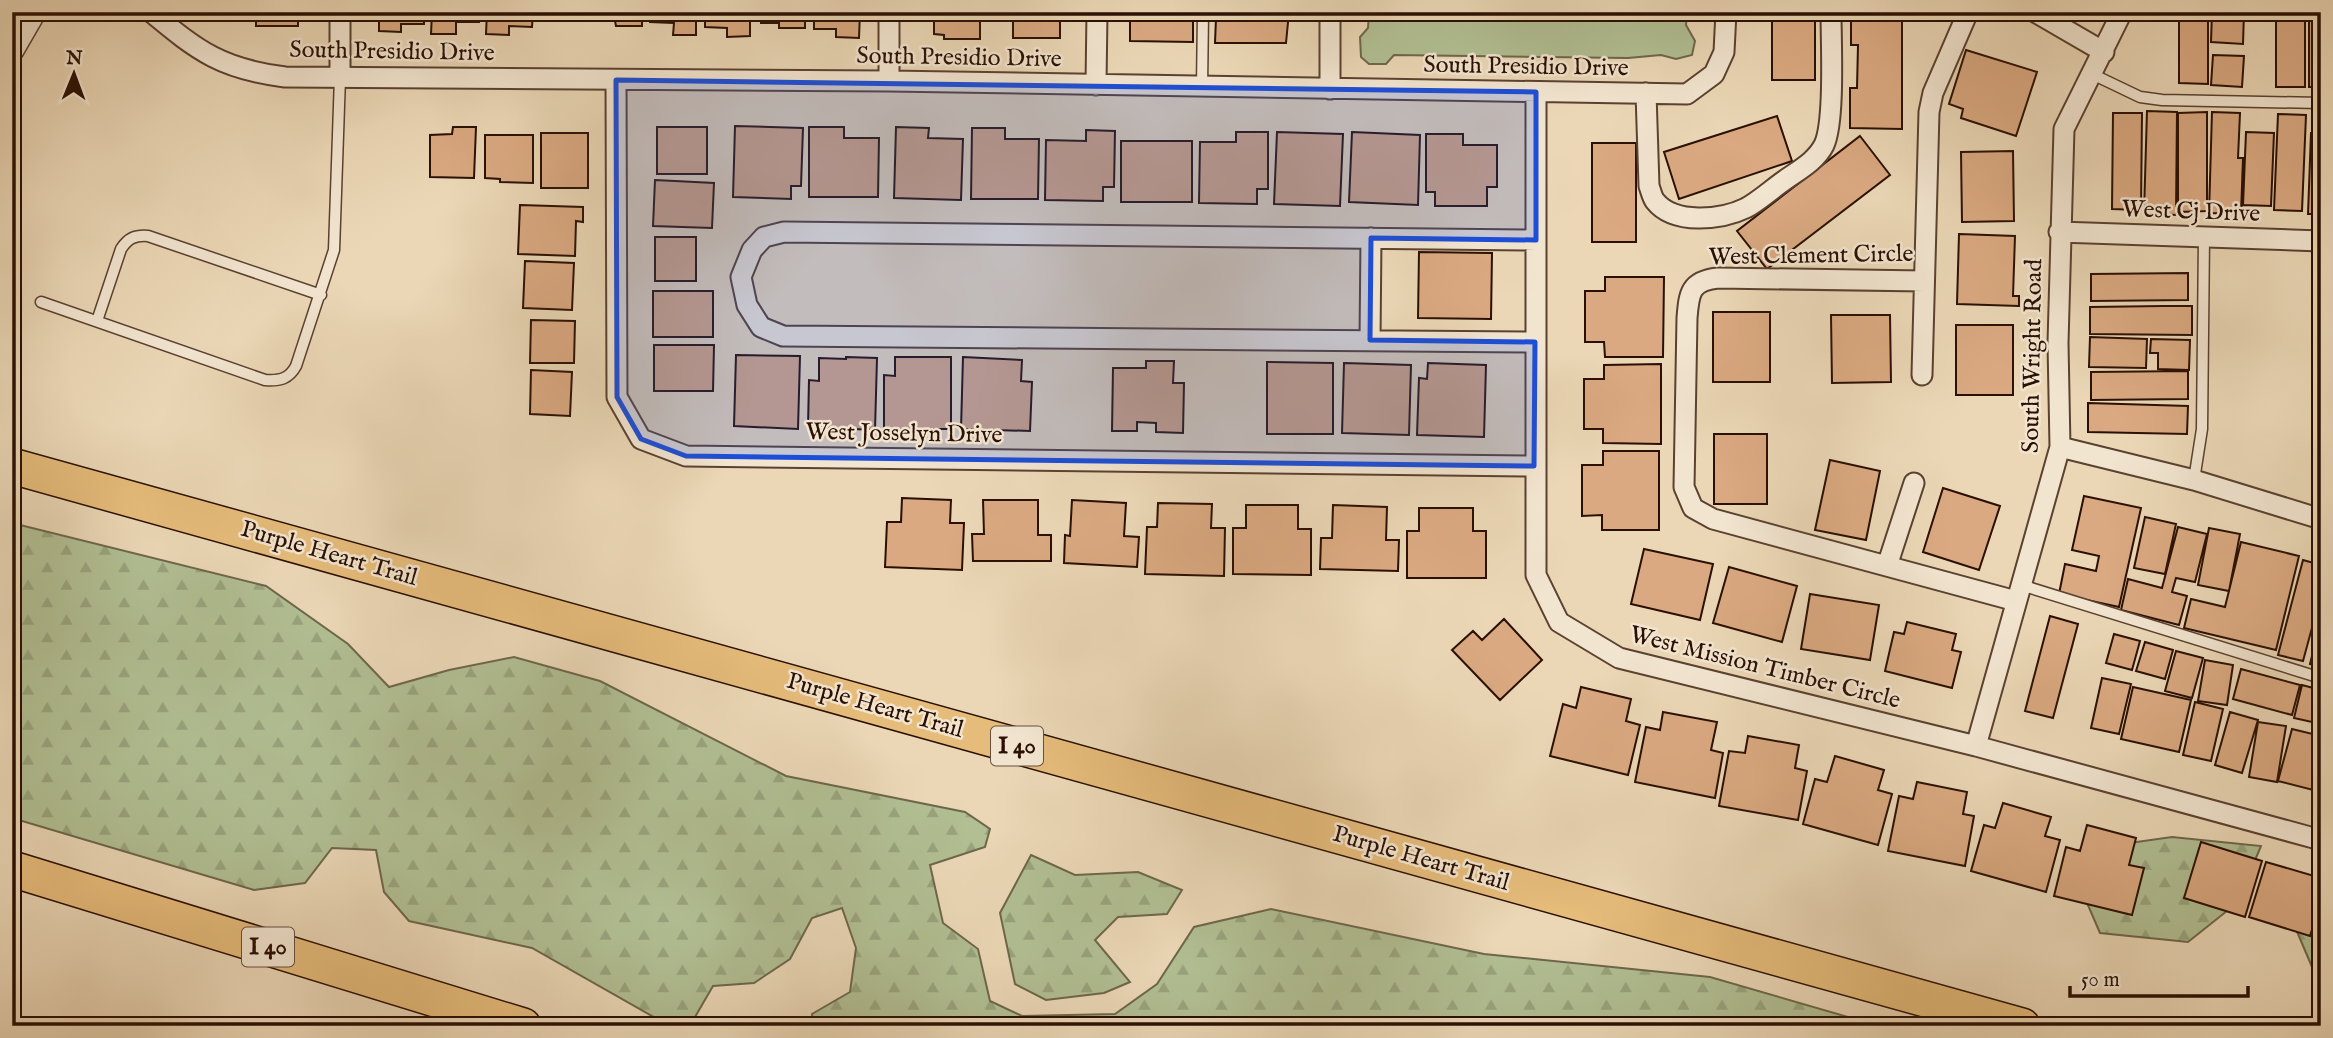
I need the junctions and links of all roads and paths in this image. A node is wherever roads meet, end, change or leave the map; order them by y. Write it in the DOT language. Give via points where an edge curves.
graph roads {
  1 [pos="34,12"];
  2 [pos="151,12"];
  3 [pos="340,12"];
  4 [pos="889,12"];
  5 [pos="1097,12"];
  6 [pos="1203,12"];
  7 [pos="1330,12"];
  8 [pos="1726,12"];
  9 [pos="1831,12"];
  10 [pos="1968,12"];
  11 [pos="2035,12"];
  12 [pos="2122,12"];
  13 [pos="12,50"];
  14 [pos="2104,52"];
  15 [pos="2092,74"];
  16 [pos="340,76"];
  17 [pos="616,80"];
  18 [pos="889,81"];
  19 [pos="1096,85"];
  20 [pos="1202,87"];
  21 [pos="1330,89"];
  22 [pos="1536,92"];
  23 [pos="1646,93"];
  24 [pos="2321,103"];
  25 [pos="2060,232"];
  26 [pos="2204,237"];
  27 [pos="1371,239"];
  28 [pos="1536,240"];
  29 [pos="2321,241"];
  30 [pos="1924,281"];
  31 [pos="321,295"];
  32 [pos="41,302"];
  33 [pos="97,321"];
  34 [pos="1370,340"];
  35 [pos="1535,342"];
  36 [pos="1922,375"];
  37 [pos="2060,447"];
  38 [pos="12,466"];
  39 [pos="1534,466"];
  40 [pos="2194,480"];
  41 [pos="1914,483"];
  42 [pos="2321,519"];
  43 [pos="1887,566"];
  44 [pos="2018,593"];
  45 [pos="2321,678"];
  46 [pos="1976,746"];
  47 [pos="2321,840"];
  48 [pos="12,869"];
  49 [pos="523,1026"];
  50 [pos="2022,1026"];
  1 -- 13 [label="street"];
  2 -- 16 [label="street, South Presidio Drive" via="221,62 285,76"];
  3 -- 16 [label="street"];
  4 -- 18 [label="street"];
  5 -- 19 [label="street"];
  6 -- 20 [label="lane"];
  7 -- 21 [label="street"];
  8 -- 23 [label="street, South Presidio Drive" via="1724,52 1714,74 1686,94"];
  9 -- 23 [label="street" via="1827,139 1816,157 1746,208 1695,217 1678,215 1655,200 1648,186"];
  10 -- 30 [label="street, West Clement Circle" via="1929,112"];
  11 -- 14 [label="street"];
  12 -- 14 [label="street, South Wright Road"];
  14 -- 15 [label="street, South Wright Road"];
  15 -- 24 [label="lane" via="2140,97 2162,100"];
  15 -- 25 [label="street, South Wright Road" via="2064,129"];
  16 -- 17 [label="street, South Presidio Drive"];
  16 -- 31 [label="lane" via="336,236"];
  17 -- 18 [label="street, South Presidio Drive"];
  17 -- 39 [label="street, West Josselyn Drive" via="617,397 641,439 686,456"];
  18 -- 19 [label="street, South Presidio Drive"];
  19 -- 20 [label="street, South Presidio Drive"];
  20 -- 21 [label="street, South Presidio Drive"];
  21 -- 22 [label="street, South Presidio Drive"];
  22 -- 23 [label="street, South Presidio Drive"];
  22 -- 28 [label="street, West Mission Timber Circle"];
  25 -- 26 [label="street, West Cj Drive"];
  25 -- 37 [label="street, South Wright Road"];
  26 -- 29 [label="street, West Cj Drive"];
  26 -- 40 [label="lane" via="2202,429"];
  27 -- 28 [label="street"];
  27 -- 34 [label="street"];
  27 -- 34 [label="street" via="783,232 764,237 752,250 741,277 747,305 761,327 783,336"];
  28 -- 35 [label="street, West Mission Timber Circle"];
  30 -- 36 [label="street"];
  30 -- 43 [label="street, West Clement Circle" via="1718,278 1694,286 1688,298 1684,487 1693,508 1713,519"];
  31 -- 33 [label="lane" via="296,366 289,376 278,380 265,380"];
  31 -- 33 [label="lane" via="148,236 135,236 121,249"];
  32 -- 33 [label="lane"];
  34 -- 35 [label="street"];
  35 -- 39 [label="street, West Mission Timber Circle"];
  37 -- 40 [label="street"];
  37 -- 44 [label="street, South Wright Road"];
  38 -- 50 [label="highway, Purple Heart Trail / I 40"];
  39 -- 46 [label="street, West Mission Timber Circle" via="1536,575 1559,622 1619,658"];
  40 -- 42 [label="street"];
  41 -- 43 [label="street"];
  43 -- 44 [label="street, West Clement Circle"];
  44 -- 45 [label="lane"];
  44 -- 46 [label="street, South Wright Road"];
  46 -- 47 [label="street, West Mission Timber Circle"];
  48 -- 49 [label="highway, I 40"];
}
